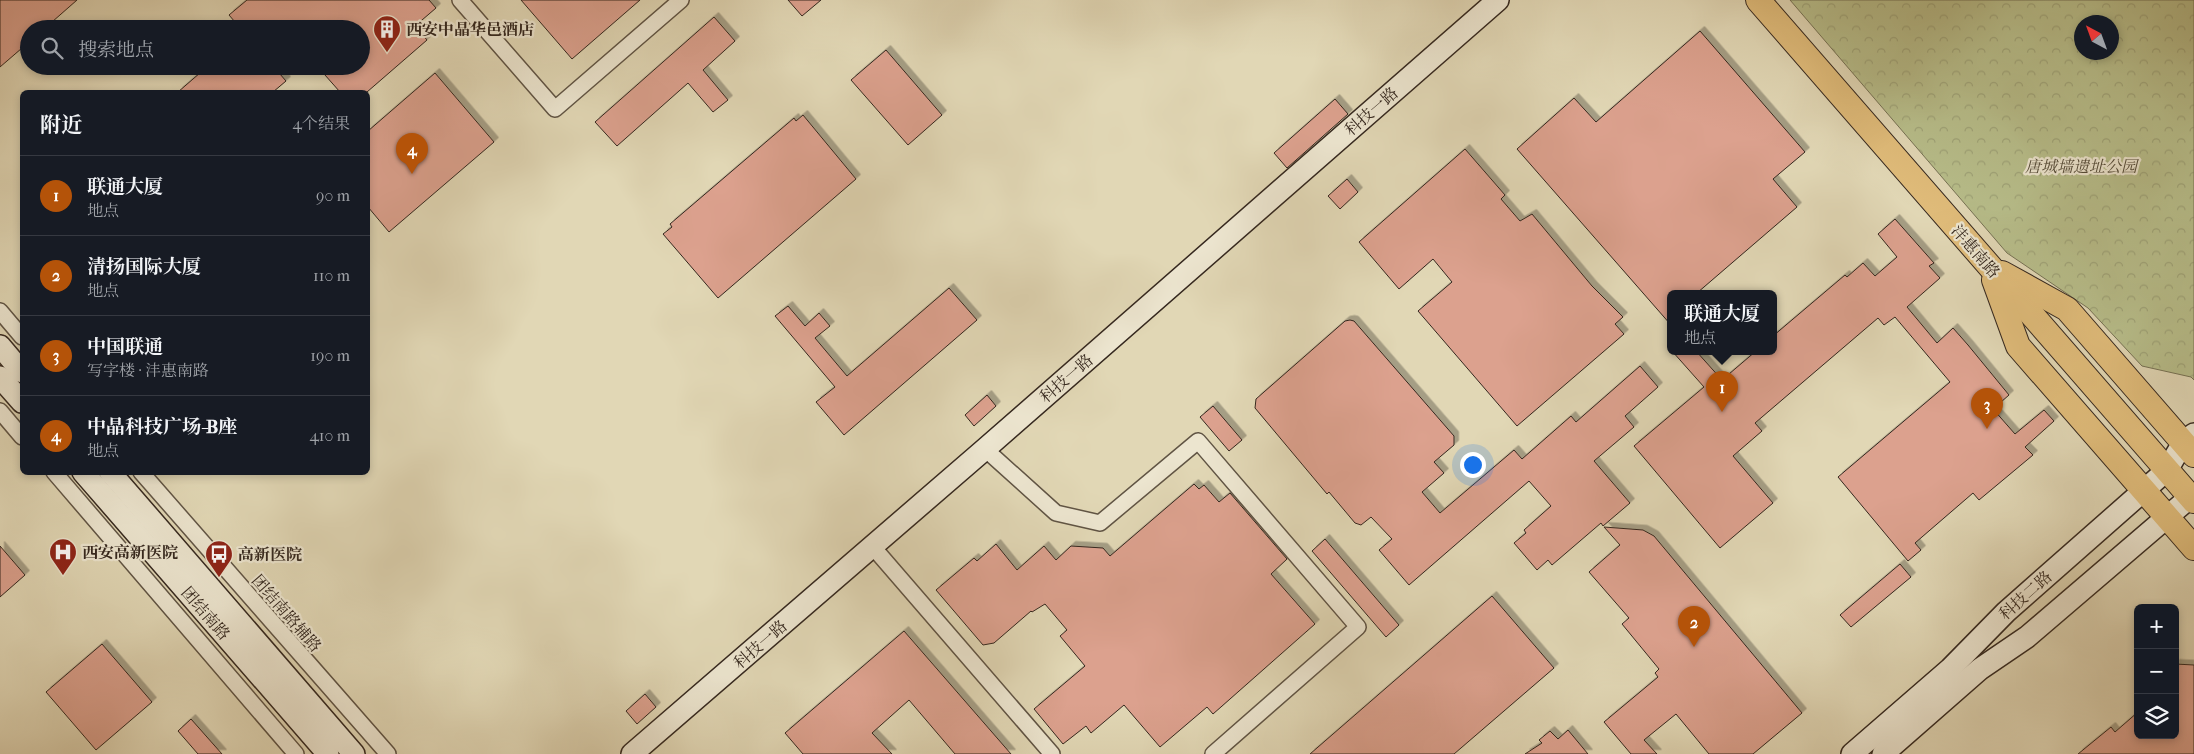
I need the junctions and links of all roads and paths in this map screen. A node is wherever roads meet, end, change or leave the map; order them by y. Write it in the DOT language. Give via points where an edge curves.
graph roads {
  1 [pos="681,0"];
  2 [pos="1498,0"];
  3 [pos="1758,0"];
  4 [pos="463,1"];
  5 [pos="1988,264"];
  6 [pos="0,311"];
  7 [pos="20,335"];
  8 [pos="0,346"];
  9 [pos="20,370"];
  10 [pos="0,376"];
  11 [pos="20,400"];
  12 [pos="0,412"];
  13 [pos="20,435"];
  14 [pos="2190,444"];
  15 [pos="985,449"];
  16 [pos="2167,470"];
  17 [pos="57,475"];
  18 [pos="86,475"];
  19 [pos="113,475"];
  20 [pos="144,475"];
  21 [pos="2144,490"];
  22 [pos="2192,497"];
  23 [pos="2166,516"];
  24 [pos="873,546"];
  25 [pos="2194,548"];
  26 [pos="296,754"];
  27 [pos="328,754"];
  28 [pos="354,754"];
  29 [pos="388,754"];
  30 [pos="632,754"];
  31 [pos="1052,754"];
  32 [pos="1213,754"];
  33 [pos="1852,754"];
  34 [pos="1883,754"];
  1 -- 4 [label="street" via="555,109"];
  2 -- 15 [label="main road, 科技一路"];
  3 -- 5 [label="main road, 沣惠南路"];
  5 -- 14 [label="main road" via="2067,309"];
  5 -- 16 [label="main road, 沣惠南路"];
  5 -- 21 [label="main road" via="2018,346"];
  6 -- 7 [label="street"];
  8 -- 9 [label="main road"];
  10 -- 11 [label="main road"];
  12 -- 13 [label="street"];
  14 -- 16 [label="main road, 科技二路"];
  15 -- 24 [label="main road, 科技一路"];
  15 -- 32 [label="street" via="1056,513 1100,523 1198,441 1358,628"];
  16 -- 21 [label="main road, 科技二路"];
  16 -- 22 [label="main road, 沣惠南路"];
  17 -- 26 [label="street"];
  18 -- 27 [label="main road, 团结南路"];
  19 -- 28 [label="main road, 团结南路"];
  20 -- 29 [label="street, 团结南路辅路"];
  21 -- 23 [label="main road"];
  21 -- 33 [label="main road, 科技二路" via="2006,612 1950,669"];
  22 -- 23 [label="main road, 科技二路"];
  23 -- 25 [label="main road"];
  23 -- 34 [label="main road, 科技二路" via="2027,637 1980,669"];
  24 -- 30 [label="main road, 科技一路"];
  24 -- 31 [label="street"];
}
